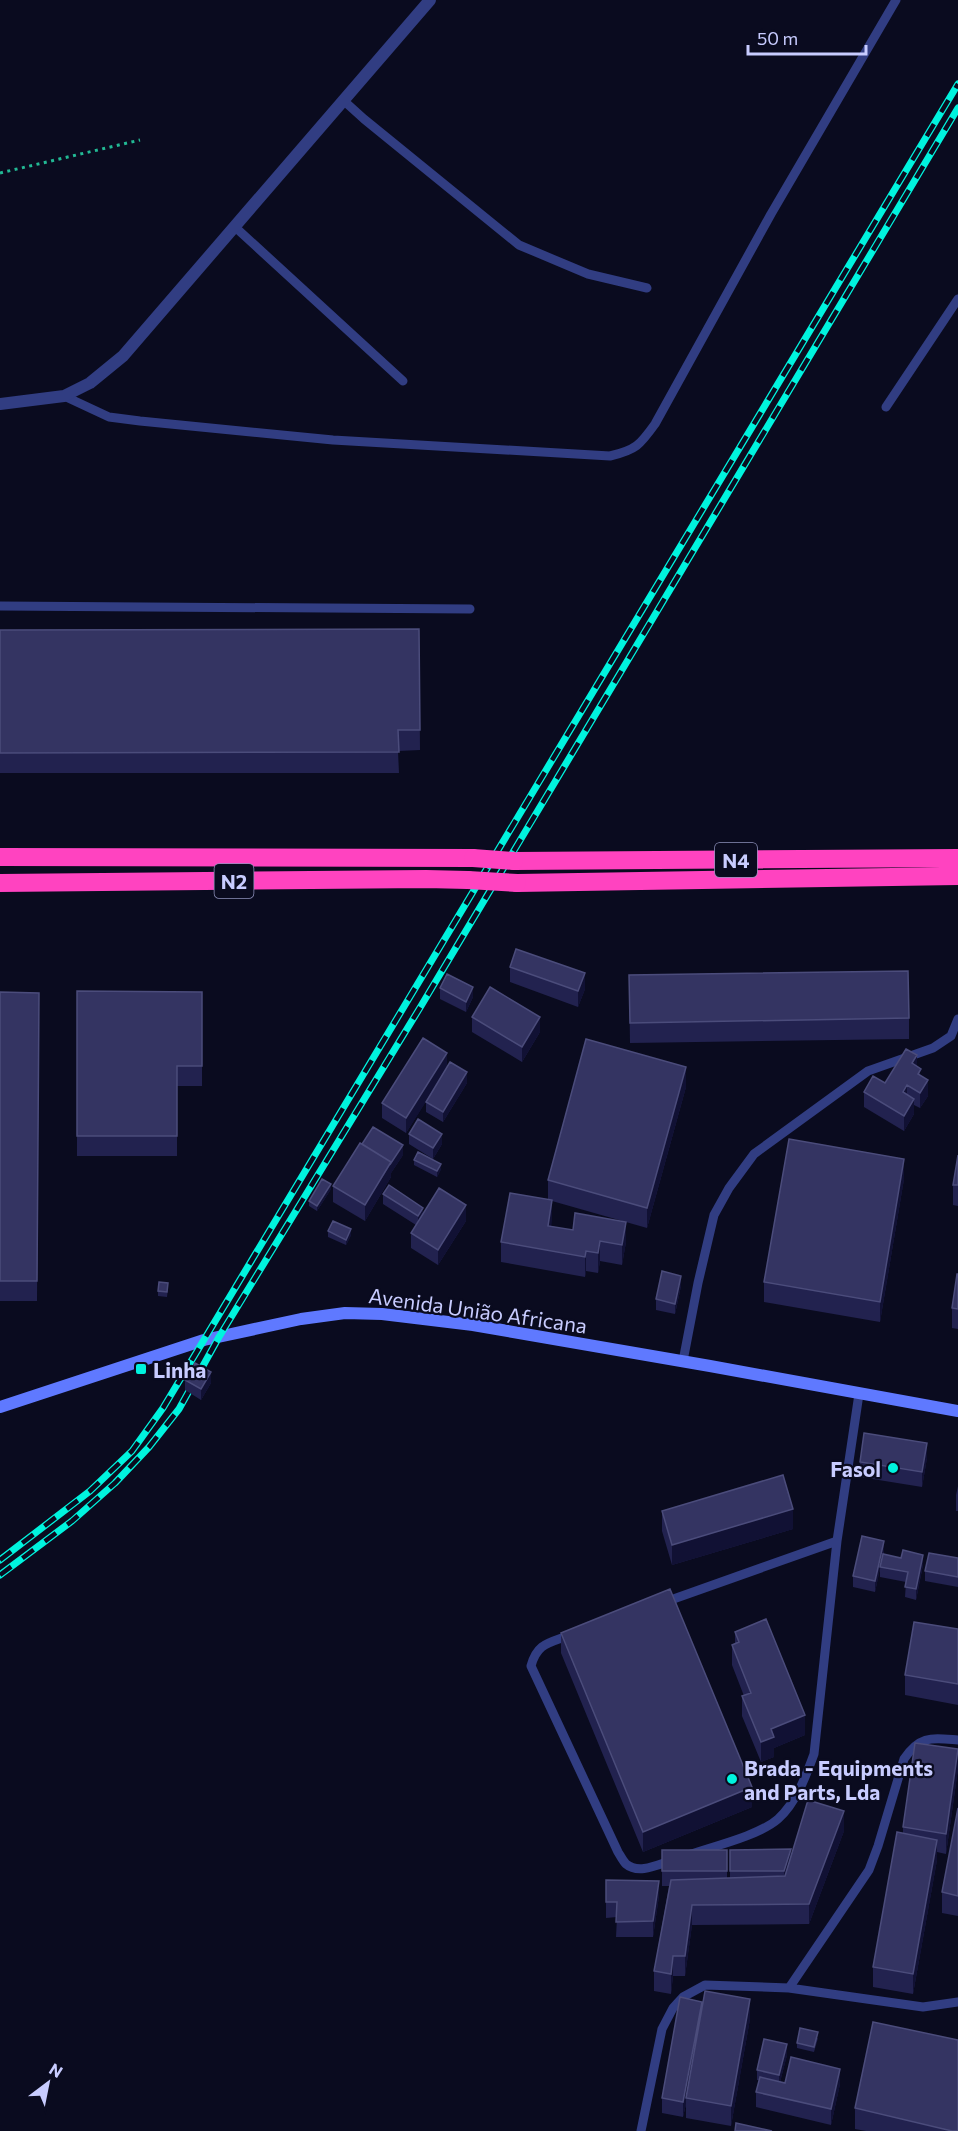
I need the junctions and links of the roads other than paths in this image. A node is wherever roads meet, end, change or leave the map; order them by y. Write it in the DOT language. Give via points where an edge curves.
graph roads {
  1 [pos="430,0"];
  2 [pos="896,0"];
  3 [pos="344,100"];
  4 [pos="235,227"];
  5 [pos="647,288"];
  6 [pos="958,299"];
  7 [pos="403,381"];
  8 [pos="64,396"];
  9 [pos="0,404"];
  10 [pos="886,407"];
  11 [pos="0,606"];
  12 [pos="470,609"];
  13 [pos="0,857"];
  14 [pos="432,858"];
  15 [pos="958,858"];
  16 [pos="958,876"];
  17 [pos="468,880"];
  18 [pos="0,883"];
  19 [pos="958,1019"];
  20 [pos="683,1361"];
  21 [pos="859,1394"];
  22 [pos="0,1407"];
  23 [pos="958,1411"];
  24 [pos="837,1541"];
  25 [pos="657,1604"];
  26 [pos="578,1632"];
  27 [pos="958,1740"];
  28 [pos="789,1988"];
  29 [pos="958,2002"];
  30 [pos="641,2131"];
  1 -- 3 [label="street"];
  2 -- 8 [label="lane" via="655,424 629,452 610,456 227,430 109,417"];
  3 -- 4 [label="street"];
  3 -- 5 [label="lane" via="519,245 588,274"];
  4 -- 7 [label="lane"];
  4 -- 8 [label="street" via="123,356 90,384"];
  6 -- 10 [label="lane"];
  8 -- 9 [label="street"];
  11 -- 12 [label="lane"];
  13 -- 14 [label="highway, N2"];
  14 -- 15 [label="highway, N4, bridge"];
  16 -- 17 [label="highway, N4, bridge" via="517,883"];
  17 -- 18 [label="highway, N2"];
  19 -- 20 [label="lane" via="951,1036 933,1048 868,1071 754,1154 714,1215"];
  20 -- 21 [label="main road, Avenida União Africana"];
  20 -- 22 [label="main road, Avenida União Africana" via="473,1325 345,1312 204,1340"];
  21 -- 23 [label="main road, Avenida União Africana"];
  21 -- 24 [label="lane"];
  24 -- 25 [label="lane"];
  24 -- 26 [label="lane" via="814,1754 794,1799 778,1819 751,1834 648,1868 636,1869 626,1864 531,1666 535,1653 544,1644"];
  27 -- 28 [label="lane" via="932,1738 912,1747 904,1759 869,1870"];
  28 -- 29 [label="lane" via="923,2007"];
  28 -- 30 [label="lane" via="705,1984 683,1997 662,2029"];
}
